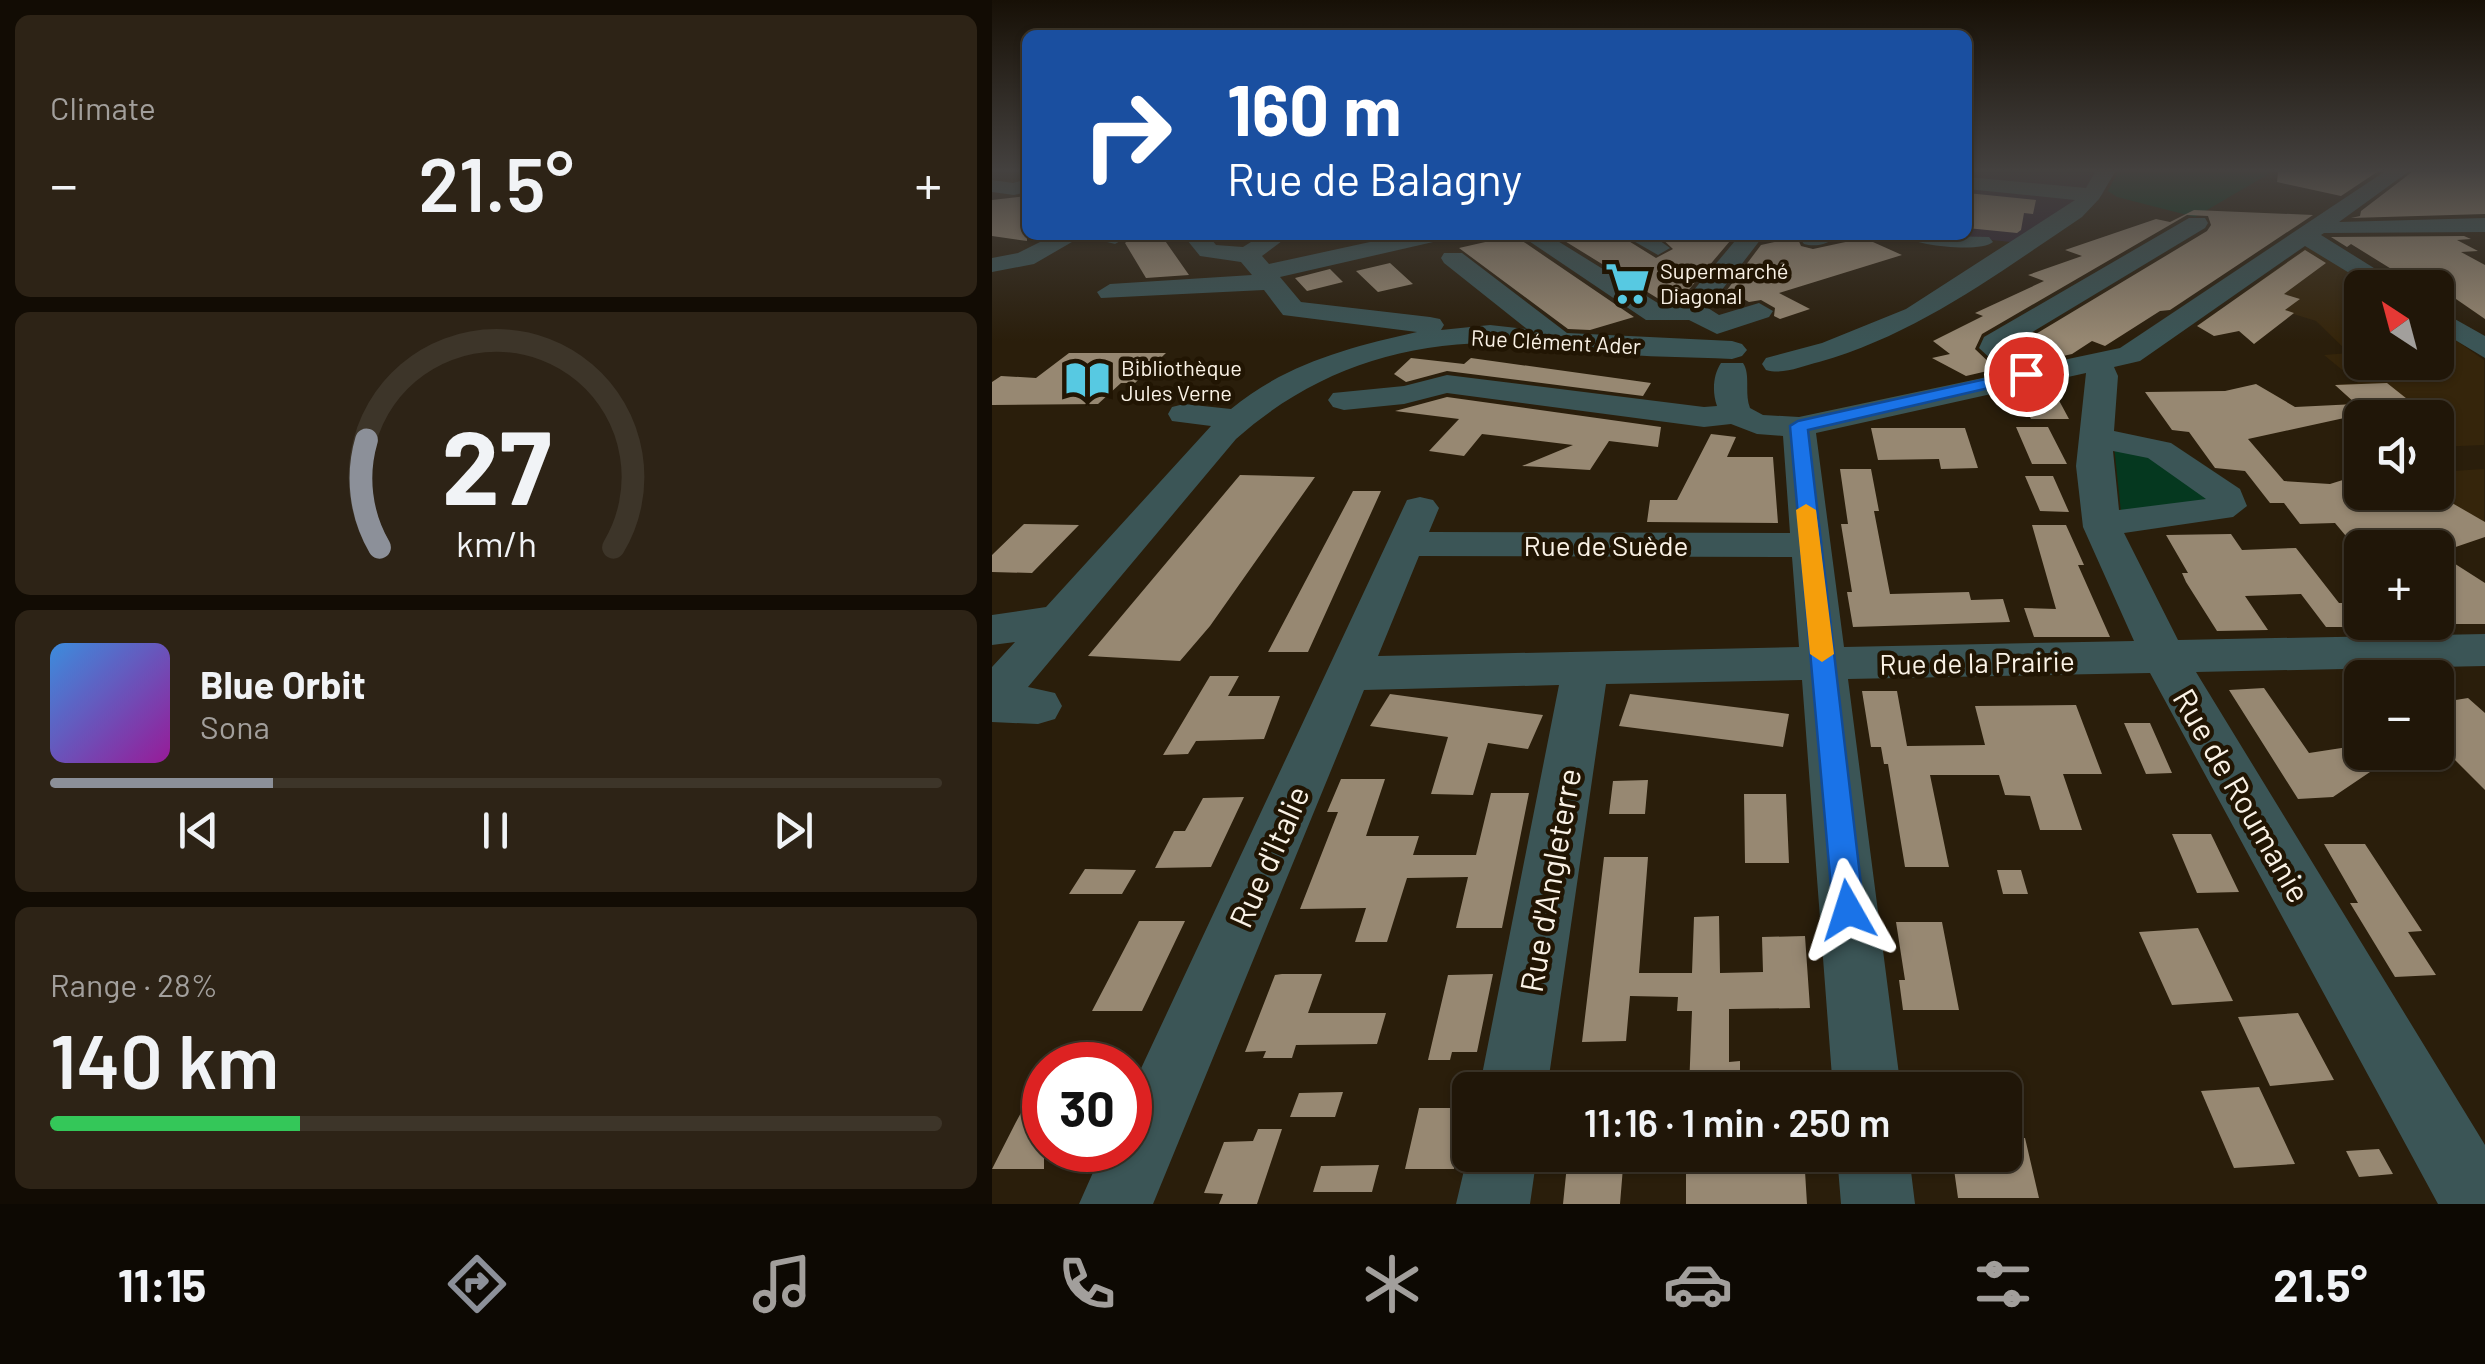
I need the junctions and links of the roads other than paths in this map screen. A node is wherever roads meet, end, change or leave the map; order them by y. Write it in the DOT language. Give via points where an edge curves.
graph roads {
  1 [pos="2050,228"];
  2 [pos="2188,228"];
  3 [pos="2320,228"];
  4 [pos="2367,228"];
  5 [pos="2315,232"];
  6 [pos="1021,240"];
  7 [pos="1062,240"];
  8 [pos="1199,240"];
  9 [pos="1388,240"];
  10 [pos="1540,240"];
  11 [pos="1644,240"];
  12 [pos="1964,240"];
  13 [pos="1349,243"];
  14 [pos="1757,245"];
  15 [pos="1658,248"];
  16 [pos="992,252"];
  17 [pos="1259,254"];
  18 [pos="1453,258"];
  19 [pos="1186,260"];
  20 [pos="992,265"];
  21 [pos="2367,270"];
  22 [pos="1110,292"];
  23 [pos="1758,311"];
  24 [pos="2454,328"];
  25 [pos="1846,329"];
  26 [pos="1556,339"];
  27 [pos="1454,340"];
  28 [pos="2484,349"];
  29 [pos="1738,358"];
  30 [pos="2095,362"];
  31 [pos="2026,374"];
  32 [pos="1344,400"];
  33 [pos="1184,414"];
  34 [pos="1230,425"];
  35 [pos="1798,426"];
  36 [pos="2099,438"];
  37 [pos="1412,526"];
  38 [pos="2102,527"];
  39 [pos="1809,545"];
  40 [pos="1062,620"];
  41 [pos="992,630"];
  42 [pos="2484,650"];
  43 [pos="2166,659"];
  44 [pos="1824,665"];
  45 [pos="1584,670"];
  46 [pos="1350,673"];
  47 [pos="1007,703"];
  48 [pos="1515,1072"];
  49 [pos="1864,1072"];
  50 [pos="1499,1172"];
  51 [pos="1875,1172"];
  52 [pos="1116,1204"];
  53 [pos="1493,1204"];
  54 [pos="1878,1204"];
  55 [pos="2478,1204"];
  1 -- 25 [label="street, Rue Clément Ader" via="1934,306"];
  2 -- 31 [label="street" via="1994,343"];
  3 -- 5 [label="street"];
  4 -- 5 [label="street"];
  5 -- 21 [label="street"];
  5 -- 30 [label="street" via="2148,345"];
  6 -- 16 [label="street"];
  7 -- 20 [label="street" via="1025,259"];
  8 -- 17 [label="street" via="1205,248"];
  9 -- 17 [label="street"];
  10 -- 29 [label="street"];
  11 -- 15 [label="street"];
  12 -- 25 [label="street" via="1982,242"];
  13 -- 17 [label="street"];
  14 -- 29 [label="street" via="1738,271 1710,287"];
  17 -- 19 [label="street"];
  17 -- 22 [label="street"];
  17 -- 27 [label="street" via="1293,309 1436,325"];
  18 -- 26 [label="street"];
  23 -- 29 [label="street"];
  24 -- 28 [label="street"];
  25 -- 29 [label="street, Rue Clément Ader"];
  26 -- 27 [label="street, Rue Clément Ader" via="1490,334"];
  26 -- 29 [label="street, Rue Clément Ader"];
  27 -- 29 [label="street, Rue Clément Ader"];
  27 -- 34 [label="street, Rue Clément Ader" via="1335,371"];
  29 -- 32 [label="street" via="1704,417 1447,384"];
  29 -- 35 [label="street" via="1757,424"];
  30 -- 31 [label="street"];
  30 -- 36 [label="street, Rue de Roumanie" via="2104,376"];
  31 -- 35 [label="street"];
  33 -- 34 [label="street"];
  34 -- 40 [label="street, Rue Clément Ader" via="1139,514"];
  35 -- 39 [label="street"];
  36 -- 38 [label="street, Rue de Roumanie" via="2094,466"];
  36 -- 38 [label="street" via="2159,450 2227,496 2228,506"];
  37 -- 39 [label="street, Rue de Suède"];
  37 -- 46 [label="street, Rue d'Italie"];
  38 -- 43 [label="street, Rue de Roumanie"];
  39 -- 44 [label="street"];
  40 -- 41 [label="street"];
  40 -- 47 [label="street, Rue Clément Ader" via="1029,658"];
  42 -- 43 [label="street, Rue de la Prairie"];
  43 -- 44 [label="street, Rue de la Prairie"];
  43 -- 55 [label="street, Rue de Roumanie"];
  44 -- 45 [label="street, Rue de la Prairie"];
  44 -- 49 [label="street"];
  45 -- 46 [label="street, Rue de la Prairie"];
  45 -- 48 [label="street, Rue d'Angleterre"];
  46 -- 52 [label="street, Rue d'Italie"];
  50 -- 53 [label="street"];
  51 -- 54 [label="street"];
}
